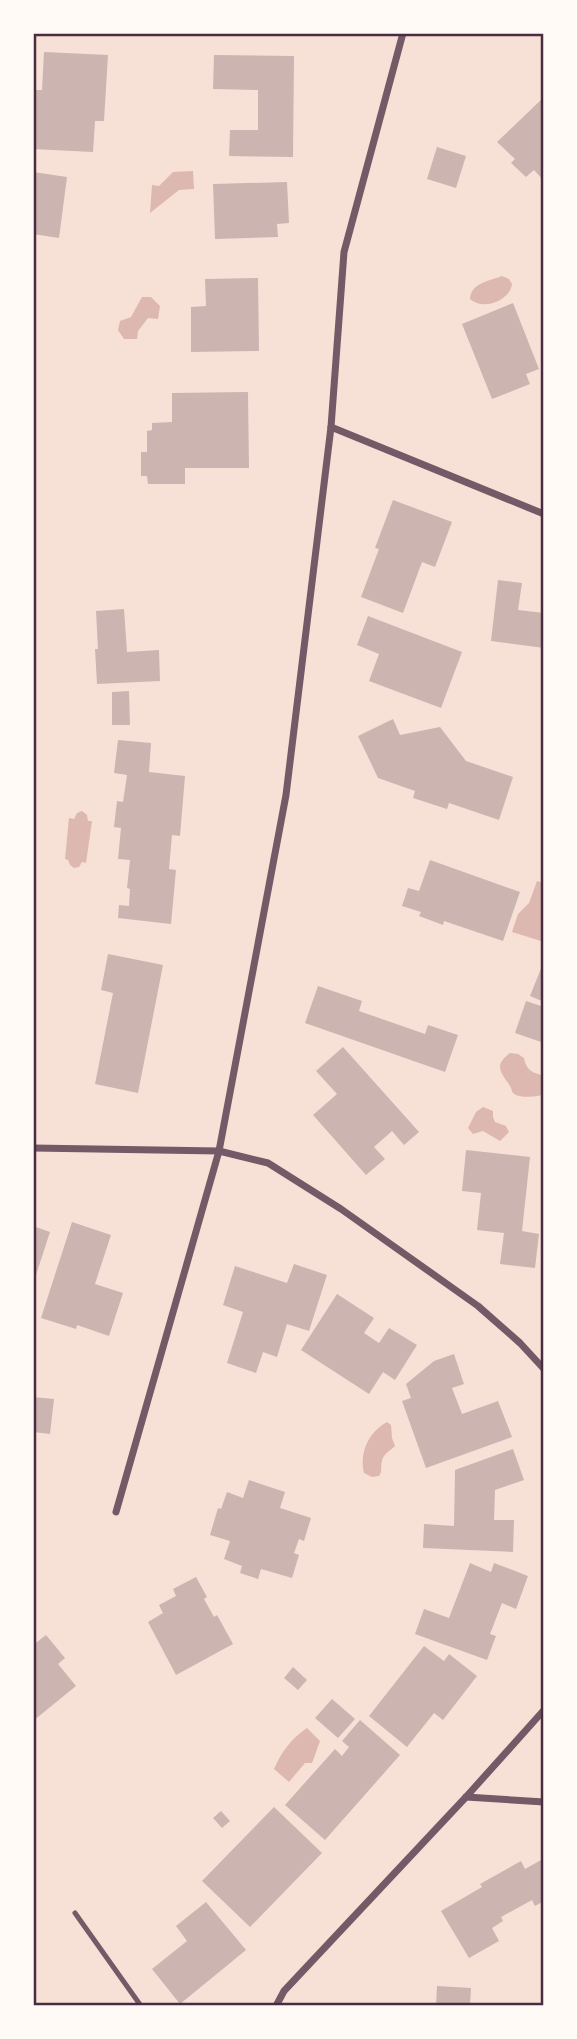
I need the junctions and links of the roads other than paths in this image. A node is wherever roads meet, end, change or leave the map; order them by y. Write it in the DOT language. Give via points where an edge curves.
graph roads {
  1 [pos="403,33"];
  2 [pos="331,427"];
  3 [pos="544,514"];
  4 [pos="33,1148"];
  5 [pos="219,1151"];
  6 [pos="544,1369"];
  7 [pos="116,1512"];
  8 [pos="544,1710"];
  9 [pos="466,1797"];
  10 [pos="544,1802"];
  11 [pos="75,1913"];
  12 [pos="141,2006"];
  13 [pos="276,2006"];
  1 -- 2 [label="street" via="344,252"];
  2 -- 3 [label="street"];
  2 -- 5 [label="street" via="285,795"];
  4 -- 5 [label="street"];
  5 -- 6 [label="street" via="268,1163 341,1209 478,1306"];
  5 -- 7 [label="street"];
  8 -- 9 [label="street"];
  9 -- 10 [label="street"];
  9 -- 13 [label="street" via="284,1991"];
  11 -- 12 [label="lane"];
}
